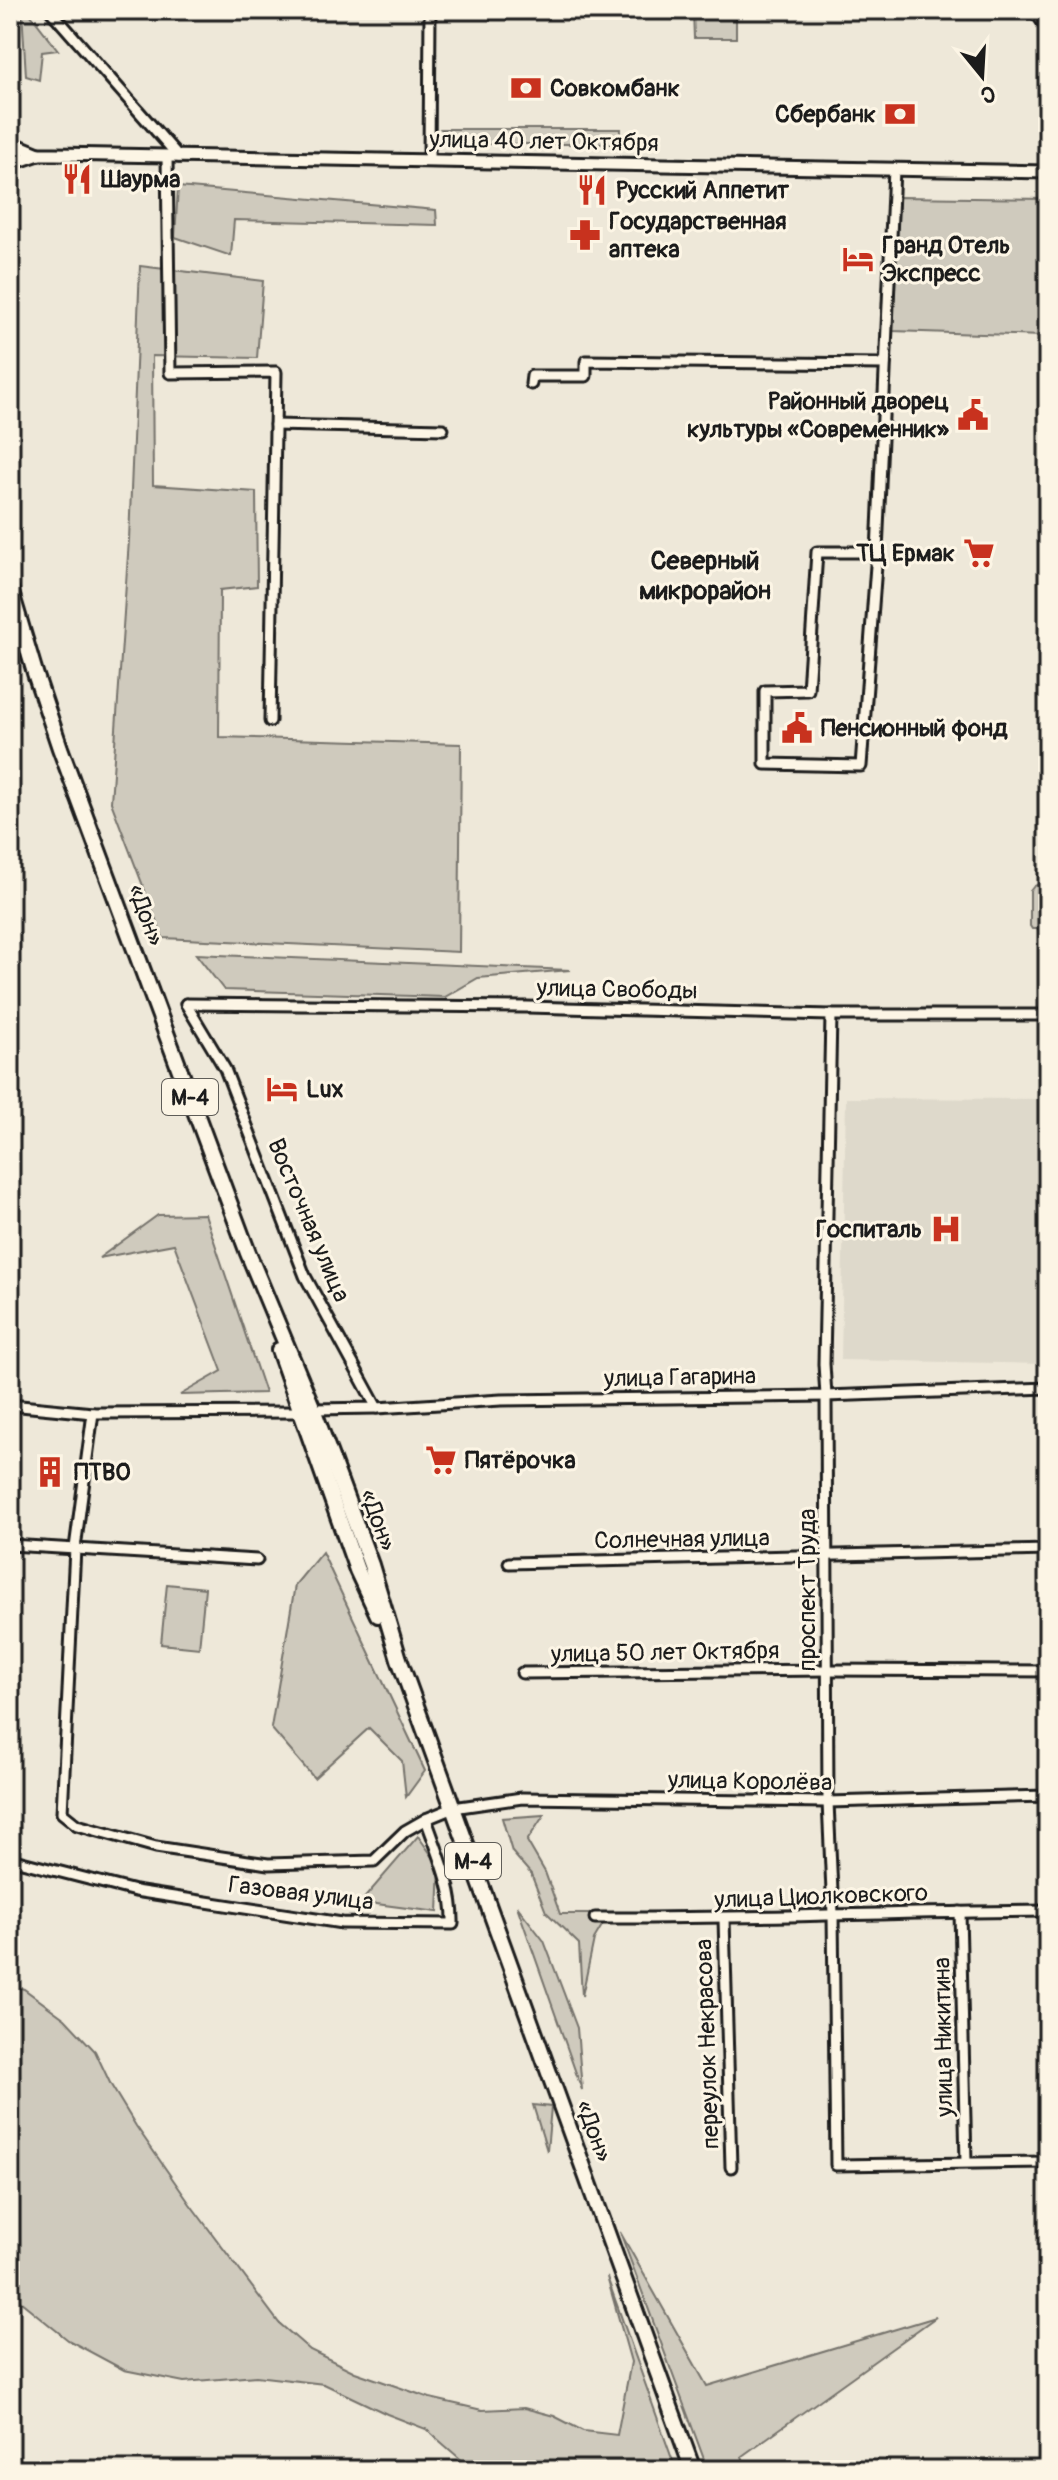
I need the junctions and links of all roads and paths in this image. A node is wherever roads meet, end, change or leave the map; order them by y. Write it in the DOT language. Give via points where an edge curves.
graph roads {
  1 [pos="50,10"];
  2 [pos="430,10"];
  3 [pos="1034,10"];
  4 [pos="1048,30"];
  5 [pos="10,142"];
  6 [pos="39,154"];
  7 [pos="173,157"];
  8 [pos="429,161"];
  9 [pos="10,164"];
  10 [pos="894,169"];
  11 [pos="1048,172"];
  12 [pos="885,364"];
  13 [pos="531,384"];
  14 [pos="275,425"];
  15 [pos="443,429"];
  16 [pos="877,552"];
  17 [pos="10,589"];
  18 [pos="270,721"];
  19 [pos="186,1004"];
  20 [pos="831,1015"];
  21 [pos="1048,1015"];
  22 [pos="1048,1388"];
  23 [pos="826,1396"];
  24 [pos="10,1405"];
  25 [pos="377,1408"];
  26 [pos="306,1410"];
  27 [pos="93,1413"];
  28 [pos="10,1545"];
  29 [pos="75,1548"];
  30 [pos="1048,1550"];
  31 [pos="827,1556"];
  32 [pos="257,1560"];
  33 [pos="509,1563"];
  34 [pos="828,1670"];
  35 [pos="1048,1671"];
  36 [pos="522,1673"];
  37 [pos="1048,1796"];
  38 [pos="828,1802"];
  39 [pos="453,1808"];
  40 [pos="426,1819"];
  41 [pos="10,1859"];
  42 [pos="1048,1911"];
  43 [pos="960,1912"];
  44 [pos="833,1914"];
  45 [pos="595,1918"];
  46 [pos="724,1919"];
  47 [pos="966,2162"];
  48 [pos="1048,2162"];
  49 [pos="731,2167"];
  50 [pos="693,2470"];
  1 -- 7 [label="street"];
  2 -- 8 [label="street"];
  3 -- 4 [label="street"];
  5 -- 6 [label="street, улица 40 лет Октября"];
  6 -- 7 [label="street, улица 40 лет Октября"];
  6 -- 9 [label="street, улица 40 лет Октября"];
  7 -- 8 [label="street, улица 40 лет Октября"];
  7 -- 14 [label="street" via="170,373 276,372"];
  8 -- 10 [label="street, улица 40 лет Октября"];
  10 -- 11 [label="street, улица 40 лет Октября"];
  10 -- 12 [label="street"];
  12 -- 13 [label="street" via="586,361 586,376 532,376"];
  12 -- 16 [label="street"];
  14 -- 15 [label="street"];
  14 -- 18 [label="street"];
  16 -- 16 [label="street" via="861,766 765,764 765,691 808,690 817,552"];
  17 -- 26 [label="main road, «Дон» / М-4" via="60,748"];
  19 -- 20 [label="street, улица Свободы"];
  19 -- 25 [label="street, Восточная улица" via="225,1069 305,1276"];
  20 -- 21 [label="street, улица Свободы"];
  20 -- 23 [label="street, проспект Труда"];
  22 -- 23 [label="street, улица Гагарина"];
  23 -- 25 [label="street, улица Гагарина" via="501,1400"];
  23 -- 31 [label="street, проспект Труда"];
  24 -- 27 [label="street, улица Гагарина"];
  25 -- 26 [label="street, улица Гагарина"];
  26 -- 27 [label="street, улица Гагарина"];
  26 -- 39 [label="main road, «Дон» / М-4" via="357,1570 399,1659"];
  27 -- 29 [label="street"];
  28 -- 29 [label="street"];
  29 -- 32 [label="street"];
  29 -- 40 [label="street" via="62,1813 77,1825 156,1847 268,1864 374,1861"];
  30 -- 31 [label="street, Солнечная улица"];
  31 -- 33 [label="street, Солнечная улица"];
  31 -- 34 [label="street, проспект Труда"];
  34 -- 35 [label="street, улица 50 лет Октября"];
  34 -- 36 [label="street, улица 50 лет Октября"];
  34 -- 38 [label="street, проспект Труда"];
  37 -- 38 [label="street, улица Королёва"];
  38 -- 39 [label="street, улица Королёва" via="522,1798"];
  38 -- 44 [label="street, проспект Труда"];
  39 -- 40 [label="street"];
  39 -- 50 [label="main road, «Дон» / М-4"];
  40 -- 41 [label="street, Газовая улица" via="451,1890 453,1924 342,1923 135,1891"];
  42 -- 43 [label="street, улица Циолковского"];
  43 -- 44 [label="street, улица Циолковского"];
  43 -- 47 [label="street, улица Никитина"];
  44 -- 46 [label="street, улица Циолковского"];
  44 -- 47 [label="street, проспект Труда" via="836,2165"];
  45 -- 46 [label="street, улица Циолковского"];
  46 -- 49 [label="street, переулок Некрасова"];
  47 -- 48 [label="street"];
}
